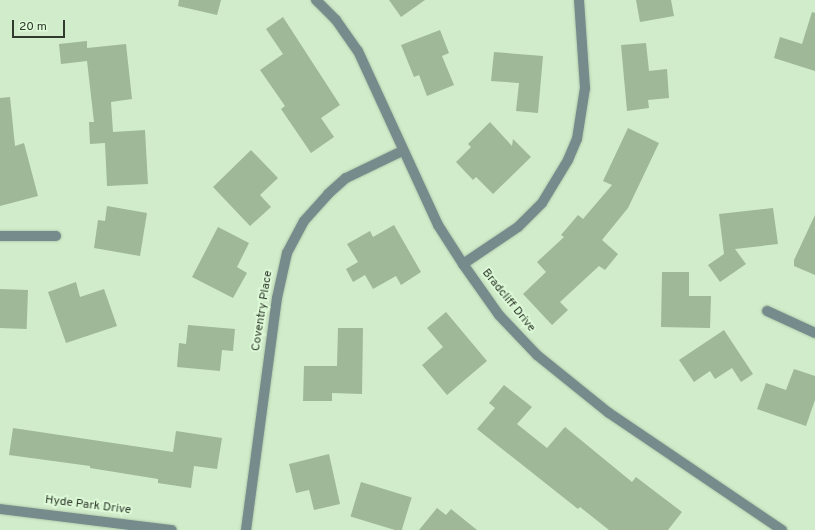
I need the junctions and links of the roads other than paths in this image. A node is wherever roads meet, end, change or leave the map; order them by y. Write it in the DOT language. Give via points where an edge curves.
graph roads {
  1 [pos="316,0"];
  2 [pos="579,0"];
  3 [pos="402,151"];
  4 [pos="0,236"];
  5 [pos="56,236"];
  6 [pos="462,264"];
  7 [pos="767,311"];
  8 [pos="815,332"];
  9 [pos="0,509"];
  10 [pos="172,530"];
  11 [pos="246,530"];
  12 [pos="782,530"];
  1 -- 3 [label="street, Bradcliff Drive" via="336,20 358,51"];
  2 -- 6 [label="street" via="585,88 577,139 568,160 558,181 518,227"];
  3 -- 6 [label="street, Bradcliff Drive" via="438,224"];
  3 -- 11 [label="street, Coventry Place" via="346,178 304,221 287,253 277,298"];
  4 -- 5 [label="street"];
  6 -- 12 [label="street, Bradcliff Drive" via="499,315 560,376 609,413"];
  7 -- 8 [label="street"];
  9 -- 10 [label="street, Hyde Park Drive"];
}
